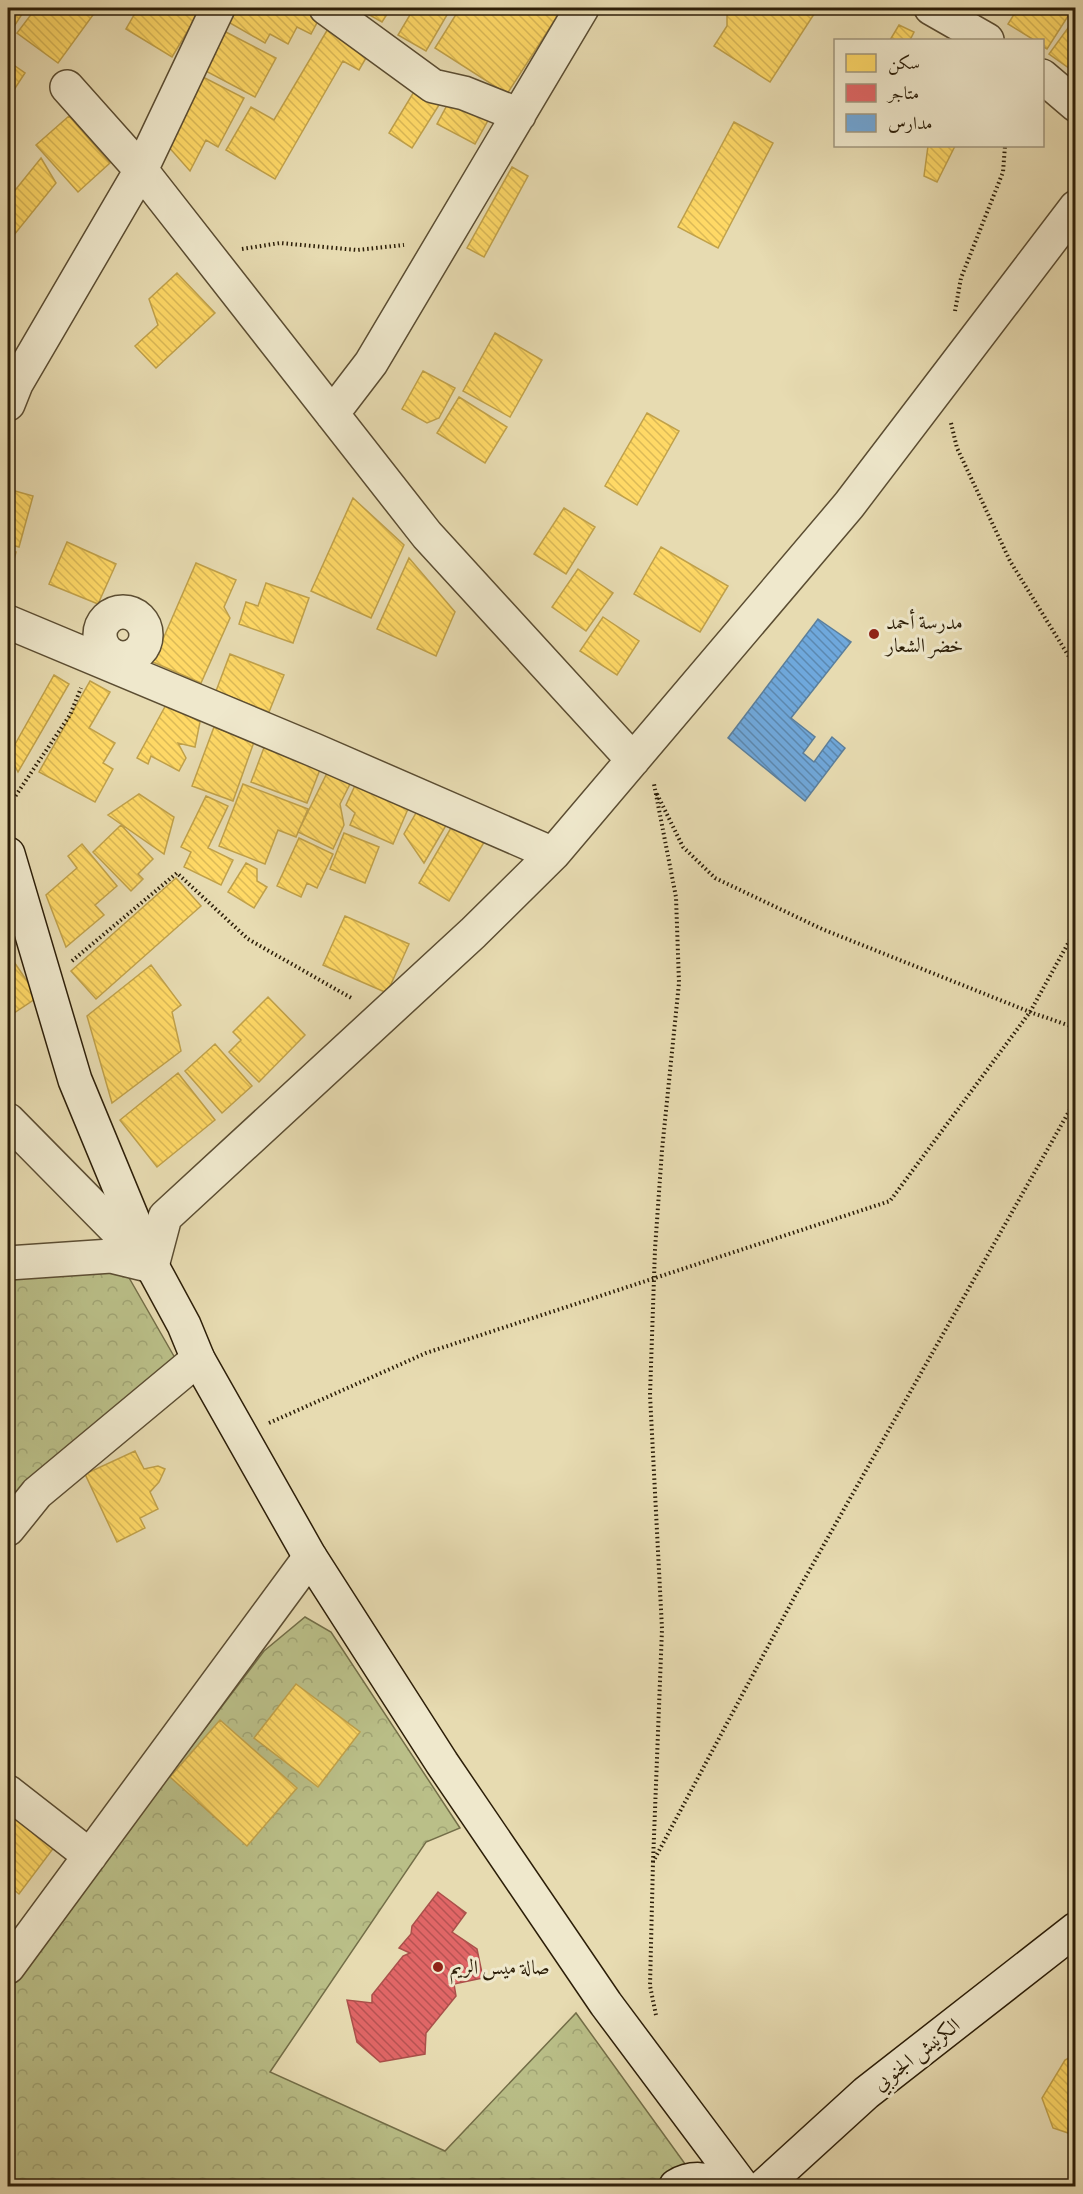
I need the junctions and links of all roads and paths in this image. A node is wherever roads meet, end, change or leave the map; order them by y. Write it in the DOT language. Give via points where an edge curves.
graph roads {
  1 [pos="218,8"];
  2 [pos="326,8"];
  3 [pos="582,8"];
  4 [pos="931,8"];
  5 [pos="985,39"];
  6 [pos="1044,78"];
  7 [pos="67,87"];
  8 [pos="1076,105"];
  9 [pos="519,115"];
  10 [pos="1005,147"];
  11 [pos="141,170"];
  12 [pos="1076,207"];
  13 [pos="444,241"];
  14 [pos="208,255"];
  15 [pos="953,321"];
  16 [pos="940,384"];
  17 [pos="8,404"];
  18 [pos="332,414"];
  19 [pos="8,622"];
  20 [pos="103,658"];
  21 [pos="1076,668"];
  22 [pos="633,760"];
  23 [pos="655,788"];
  24 [pos="8,807"];
  25 [pos="8,854"];
  26 [pos="553,854"];
  27 [pos="1076,929"];
  28 [pos="46,983"];
  29 [pos="1030,1012"];
  30 [pos="383,1016"];
  31 [pos="1076,1028"];
  32 [pos="1076,1100"];
  33 [pos="8,1120"];
  34 [pos="8,1263"];
  35 [pos="152,1266"];
  36 [pos="654,1278"];
  37 [pos="198,1359"];
  38 [pos="241,1435"];
  39 [pos="8,1529"];
  40 [pos="310,1557"];
  41 [pos="8,1792"];
  42 [pos="90,1856"];
  43 [pos="653,1862"];
  44 [pos="1076,1929"];
  45 [pos="8,1967"];
  46 [pos="657,2018"];
  47 [pos="676,2187"];
  48 [pos="724,2187"];
  49 [pos="742,2187"];
  50 [pos="764,2187"];
  1 -- 11 [label="street"];
  2 -- 9 [label="street" via="433,86 464,93"];
  3 -- 9 [label="street"];
  4 -- 5 [label="street"];
  6 -- 8 [label="street"];
  7 -- 11 [label="street"];
  9 -- 13 [label="street"];
  10 -- 15 [label="path" via="1003,172 961,278"];
  11 -- 14 [label="street"];
  11 -- 17 [label="street"];
  12 -- 16 [label="street"];
  13 -- 14 [label="path" via="357,250 280,243"];
  13 -- 18 [label="street" via="371,363"];
  14 -- 18 [label="street"];
  16 -- 21 [label="path" via="957,448 1010,561"];
  16 -- 22 [label="street" via="849,505"];
  18 -- 22 [label="street" via="427,535"];
  19 -- 20 [label="street"];
  20 -- 24 [label="path"];
  20 -- 26 [label="street"];
  22 -- 23 [label="path"];
  22 -- 26 [label="street"];
  23 -- 29 [label="path" via="683,847 715,878 822,929"];
  23 -- 36 [label="path" via="676,897 679,982"];
  25 -- 28 [label="street"];
  26 -- 30 [label="street"];
  27 -- 29 [label="path"];
  28 -- 30 [label="path" via="177,873 248,939"];
  28 -- 35 [label="street" via="75,1080"];
  29 -- 31 [label="path"];
  29 -- 36 [label="path" via="890,1201"];
  30 -- 35 [label="street" via="165,1217"];
  32 -- 43 [label="path" via="796,1594"];
  33 -- 35 [label="street"];
  34 -- 35 [label="street" via="111,1256"];
  35 -- 37 [label="street"];
  36 -- 38 [label="path" via="426,1353"];
  36 -- 43 [label="path" via="650,1395 662,1629"];
  37 -- 38 [label="street"];
  37 -- 39 [label="street" via="37,1493"];
  38 -- 40 [label="street"];
  40 -- 42 [label="street"];
  40 -- 49 [label="street" via="442,1763 592,1984"];
  41 -- 42 [label="street"];
  42 -- 45 [label="street"];
  43 -- 46 [label="path" via="650,1986"];
  44 -- 50 [label="street, الكرنيش الجنوبي" via="866,2093"];
  47 -- 48 [label="street" via="686,2180 708,2180"];
}
